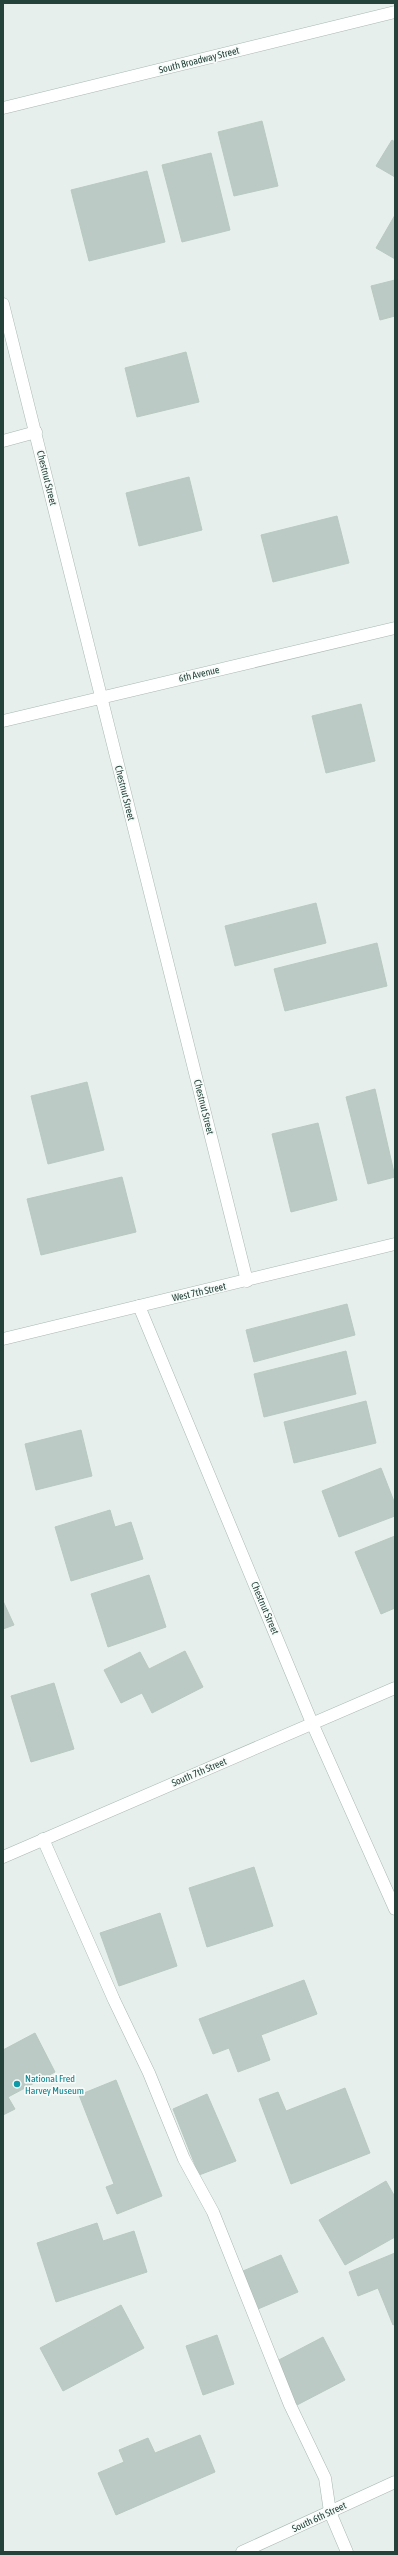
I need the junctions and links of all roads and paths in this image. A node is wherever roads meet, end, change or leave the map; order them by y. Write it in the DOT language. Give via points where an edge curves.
graph roads {
  1 [pos="395,12"];
  2 [pos="3,108"];
  3 [pos="3,304"];
  4 [pos="36,432"];
  5 [pos="3,441"];
  6 [pos="395,628"];
  7 [pos="101,697"];
  8 [pos="3,721"];
  9 [pos="395,1244"];
  10 [pos="247,1281"];
  11 [pos="139,1306"];
  12 [pos="3,1339"];
  13 [pos="395,1688"];
  14 [pos="312,1723"];
  15 [pos="43,1839"];
  16 [pos="3,1857"];
  17 [pos="395,1908"];
  18 [pos="395,2482"];
  19 [pos="330,2512"];
  20 [pos="242,2552"];
  21 [pos="347,2552"];
  1 -- 2 [label="street, South Broadway Street"];
  3 -- 4 [label="street, Chestnut Street"];
  4 -- 5 [label="street"];
  4 -- 7 [label="street, Chestnut Street"];
  6 -- 7 [label="street, 6th Avenue"];
  7 -- 8 [label="street, 6th Avenue"];
  7 -- 10 [label="street, Chestnut Street"];
  9 -- 10 [label="street, West 7th Street"];
  10 -- 11 [label="street, West 7th Street"];
  11 -- 12 [label="street, West 7th Street"];
  11 -- 14 [label="street, Chestnut Street"];
  13 -- 14 [label="street, South 7th Street"];
  14 -- 15 [label="street, South 7th Street"];
  14 -- 17 [label="street, Chestnut Street"];
  15 -- 16 [label="street, South 7th Street"];
  15 -- 19 [label="street" via="149,2074 184,2159 212,2212 290,2405 325,2478"];
  18 -- 19 [label="street, South 6th Street"];
  19 -- 20 [label="street, South 6th Street"];
  19 -- 21 [label="street"];
}
